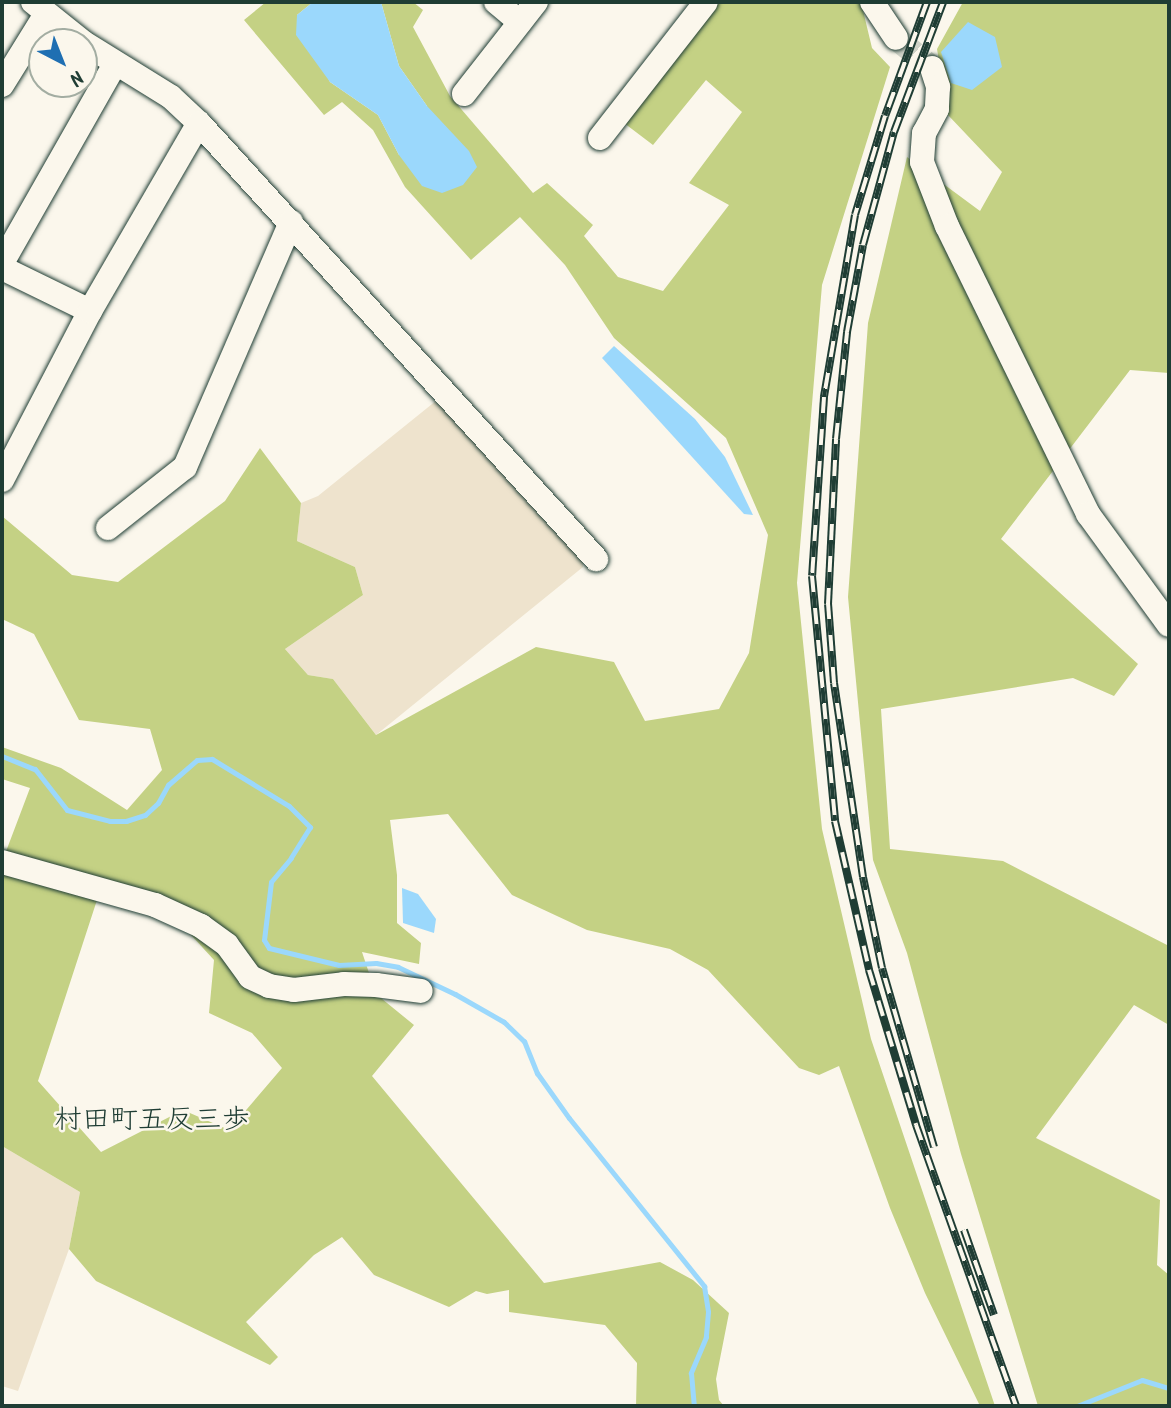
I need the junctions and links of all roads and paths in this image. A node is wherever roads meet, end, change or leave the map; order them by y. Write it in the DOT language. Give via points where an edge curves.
graph roads {
  1 [pos="496,2"];
  2 [pos="536,2"];
  3 [pos="706,2"];
  4 [pos="872,2"];
  5 [pos="40,8"];
  6 [pos="520,22"];
  7 [pos="65,28"];
  8 [pos="896,38"];
  9 [pos="98,52"];
  10 [pos="115,64"];
  11 [pos="932,68"];
  12 [pos="2,85"];
  13 [pos="464,94"];
  14 [pos="200,123"];
  15 [pos="600,138"];
  16 [pos="291,222"];
  17 [pos="2,265"];
  18 [pos="90,311"];
  19 [pos="2,480"];
  20 [pos="108,528"];
  21 [pos="596,559"];
  22 [pos="1169,625"];
  23 [pos="2,862"];
  24 [pos="421,991"];
  1 -- 6 [label="street"];
  2 -- 6 [label="street"];
  3 -- 15 [label="street"];
  4 -- 8 [label="street"];
  5 -- 7 [label="street"];
  5 -- 12 [label="street"];
  6 -- 13 [label="street"];
  9 -- 10 [label="street"];
  10 -- 14 [label="street" via="171,97"];
  10 -- 17 [label="street"];
  11 -- 22 [label="street" via="939,87 937,109 925,133 922,162 947,226 1088,514"];
  14 -- 16 [label="street"];
  14 -- 18 [label="street"];
  16 -- 20 [label="street" via="185,467"];
  16 -- 21 [label="street"];
  17 -- 18 [label="street"];
  18 -- 19 [label="street"];
  23 -- 24 [label="street" via="155,905 201,926 227,945 250,977 269,986 294,990 365,985"];
}
